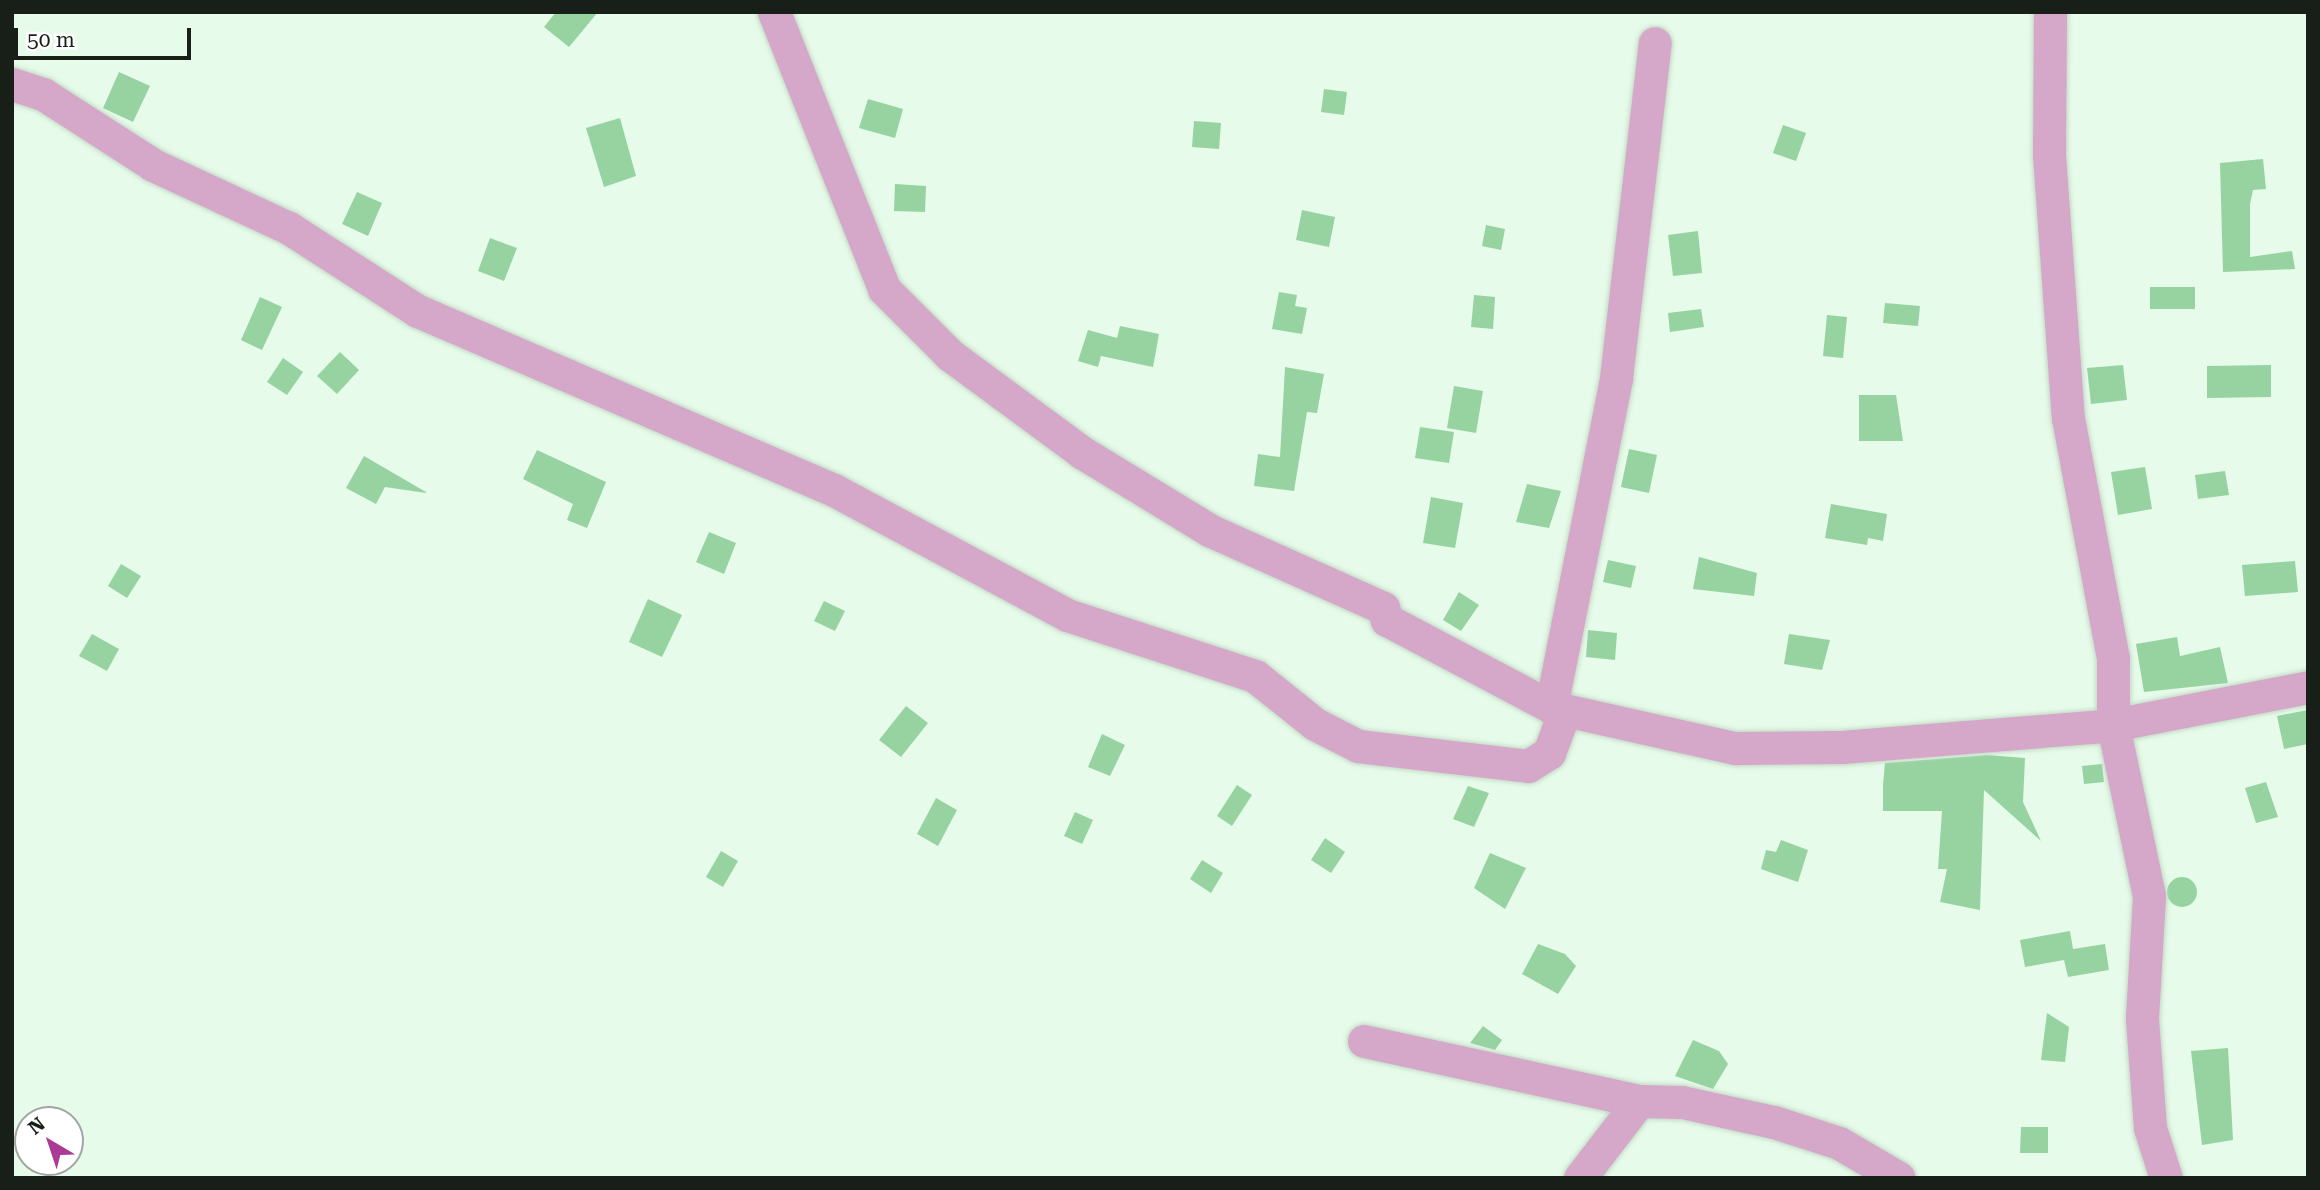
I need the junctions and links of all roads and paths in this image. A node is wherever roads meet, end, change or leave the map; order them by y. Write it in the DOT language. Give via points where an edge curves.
graph roads {
  1 [pos="774,12"];
  2 [pos="2050,12"];
  3 [pos="1655,43"];
  4 [pos="12,84"];
  5 [pos="2308,687"];
  6 [pos="1558,708"];
  7 [pos="2113,725"];
  8 [pos="1364,1041"];
  9 [pos="1639,1101"];
  10 [pos="1580,1178"];
  11 [pos="1899,1178"];
  12 [pos="2166,1178"];
  1 -- 6 [label="street" via="884,289 950,355 1083,453 1209,530 1383,608 1387,620"];
  2 -- 7 [label="street" via="2049,155 2068,418 2113,658"];
  3 -- 6 [label="street" via="1616,378"];
  4 -- 6 [label="street" via="43,94 153,165 289,228 418,311 834,490 1067,615 1255,676 1315,724 1358,746 1528,766 1549,753"];
  5 -- 7 [label="street"];
  6 -- 7 [label="street" via="1735,748 1842,747"];
  7 -- 12 [label="street" via="2150,896 2142,1019 2150,1128"];
  8 -- 9 [label="street"];
  9 -- 10 [label="street"];
  9 -- 11 [label="street" via="1682,1102 1774,1122 1839,1143"];
}
